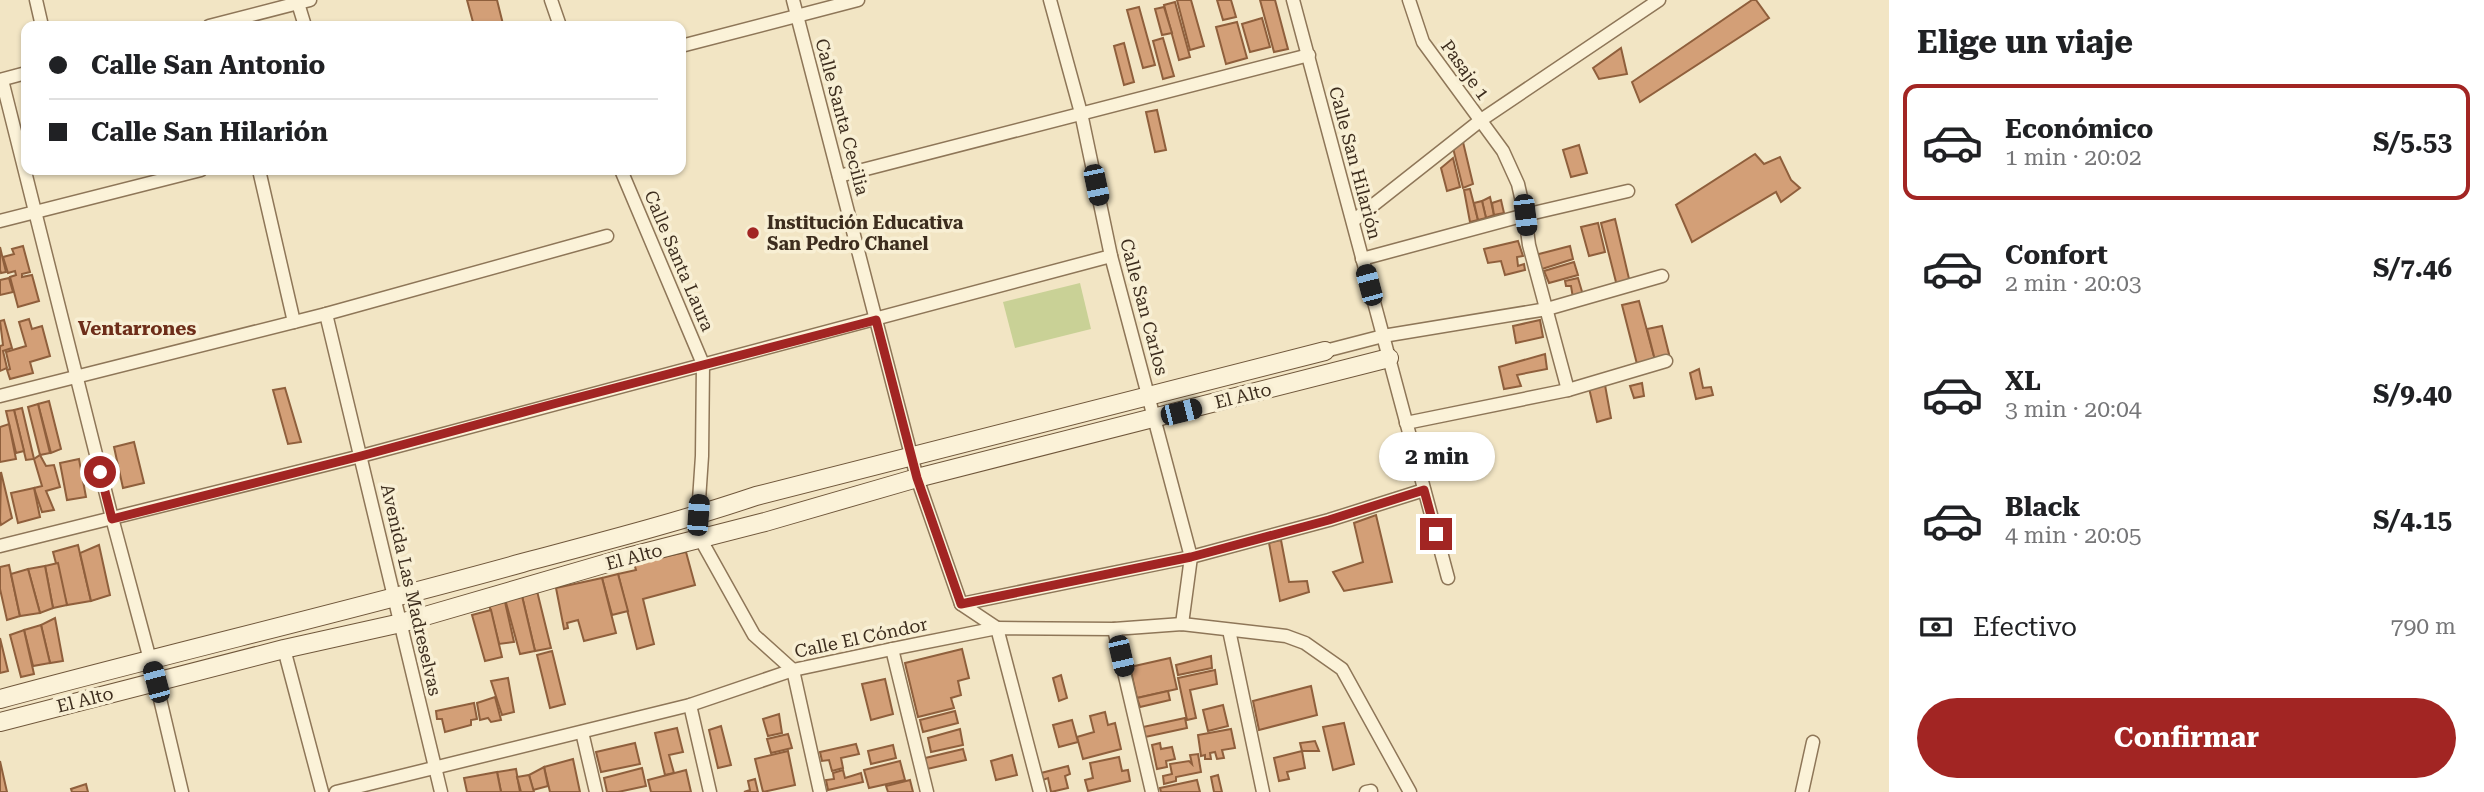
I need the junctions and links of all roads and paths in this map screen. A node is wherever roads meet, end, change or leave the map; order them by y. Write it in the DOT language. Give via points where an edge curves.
graph roads {
  1 [pos="36,0"];
  2 [pos="551,0"];
  3 [pos="793,0"];
  4 [pos="858,0"];
  5 [pos="1050,0"];
  6 [pos="1293,0"];
  7 [pos="1409,0"];
  8 [pos="1659,0"];
  9 [pos="302,1"];
  10 [pos="797,16"];
  11 [pos="41,21"];
  12 [pos="228,21"];
  13 [pos="304,21"];
  14 [pos="558,21"];
  15 [pos="686,45"];
  16 [pos="1308,55"];
  17 [pos="21,75"];
  18 [pos="1,80"];
  19 [pos="1081,113"];
  20 [pos="1481,120"];
  21 [pos="21,158"];
  22 [pos="25,175"];
  23 [pos="181,175"];
  24 [pos="260,175"];
  25 [pos="623,175"];
  26 [pos="839,176"];
  27 [pos="1628,191"];
  28 [pos="35,212"];
  29 [pos="1525,215"];
  30 [pos="0,221"];
  31 [pos="1353,221"];
  32 [pos="607,236"];
  33 [pos="1111,256"];
  34 [pos="1362,260"];
  35 [pos="1662,276"];
  36 [pos="1547,309"];
  37 [pos="326,314"];
  38 [pos="876,320"];
  39 [pos="294,322"];
  40 [pos="1383,336"];
  41 [pos="1325,351"];
  42 [pos="1389,358"];
  43 [pos="1666,361"];
  44 [pos="703,364"];
  45 [pos="77,378"];
  46 [pos="1568,390"];
  47 [pos="0,396"];
  48 [pos="1149,396"];
  49 [pos="1155,418"];
  50 [pos="1406,423"];
  51 [pos="361,456"];
  52 [pos="911,456"];
  53 [pos="917,478"];
  54 [pos="1424,490"];
  55 [pos="698,515"];
  56 [pos="112,519"];
  57 [pos="701,540"];
  58 [pos="0,546"];
  59 [pos="1191,557"];
  60 [pos="1448,578"];
  61 [pos="395,598"];
  62 [pos="961,604"];
  63 [pos="401,623"];
  64 [pos="1182,624"];
  65 [pos="997,628"];
  66 [pos="1114,629"];
  67 [pos="1229,630"];
  68 [pos="284,649"];
  69 [pos="892,649"];
  70 [pos="150,659"];
  71 [pos="793,670"];
  72 [pos="156,682"];
  73 [pos="0,699"];
  74 [pos="690,705"];
  75 [pos="0,722"];
  76 [pos="582,732"];
  77 [pos="1813,742"];
  78 [pos="435,767"];
  79 [pos="181,792"];
  80 [pos="322,792"];
  81 [pos="336,792"];
  82 [pos="441,792"];
  83 [pos="596,792"];
  84 [pos="710,792"];
  85 [pos="820,792"];
  86 [pos="927,792"];
  87 [pos="1040,792"];
  88 [pos="1152,792"];
  89 [pos="1263,792"];
  90 [pos="1410,792"];
  91 [pos="1802,792"];
  1 -- 11 [label="street"];
  2 -- 14 [label="street"];
  3 -- 10 [label="street, Calle Santa Cecilia"];
  4 -- 10 [label="street"];
  5 -- 19 [label="street, Calle San Carlos"];
  6 -- 16 [label="street, Calle San Hilarión"];
  7 -- 20 [label="street, Pasaje 1" via="1423,43"];
  8 -- 20 [label="street"];
  9 -- 12 [label="street"];
  9 -- 13 [label="street"];
  10 -- 15 [label="street"];
  10 -- 26 [label="street, Calle Santa Cecilia"];
  16 -- 19 [label="street"];
  16 -- 31 [label="street, Calle San Hilarión"];
  17 -- 18 [label="street"];
  18 -- 21 [label="street"];
  19 -- 26 [label="street"];
  19 -- 33 [label="street, Calle San Carlos"];
  20 -- 29 [label="street, Pasaje 1" via="1503,150"];
  20 -- 31 [label="street"];
  22 -- 28 [label="street"];
  23 -- 28 [label="street"];
  24 -- 39 [label="street"];
  25 -- 44 [label="street, Calle Santa Laura"];
  26 -- 38 [label="street, Calle Santa Cecilia"];
  27 -- 29 [label="street"];
  28 -- 30 [label="street"];
  28 -- 45 [label="street"];
  29 -- 34 [label="street"];
  29 -- 36 [label="street, Pasaje 1"];
  31 -- 34 [label="street, Calle San Hilarión"];
  32 -- 37 [label="street"];
  33 -- 38 [label="street"];
  33 -- 48 [label="street, Calle San Carlos"];
  34 -- 40 [label="street, Calle San Hilarión"];
  35 -- 36 [label="street, El Alto"];
  36 -- 40 [label="street, El Alto"];
  36 -- 46 [label="street, Pasaje 1"];
  37 -- 39 [label="street"];
  37 -- 51 [label="street, Avenida Las Madreselvas"];
  38 -- 44 [label="street"];
  38 -- 52 [label="street, Calle Santa Cecilia"];
  39 -- 45 [label="street"];
  40 -- 41 [label="street, El Alto"];
  40 -- 42 [label="street, Calle San Hilarión"];
  41 -- 48 [label="street, El Alto"];
  42 -- 49 [label="street, El Alto"];
  42 -- 50 [label="street, Calle San Hilarión"];
  43 -- 46 [label="street"];
  44 -- 51 [label="street"];
  44 -- 55 [label="street, Calle Santa Laura"];
  45 -- 47 [label="street"];
  45 -- 56 [label="street"];
  46 -- 50 [label="street"];
  48 -- 49 [label="street, Calle San Carlos"];
  48 -- 52 [label="street, El Alto"];
  49 -- 53 [label="street, El Alto"];
  49 -- 59 [label="street, Calle San Carlos"];
  50 -- 54 [label="street, Calle San Hilarión"];
  51 -- 56 [label="street"];
  51 -- 61 [label="street, Avenida Las Madreselvas"];
  52 -- 53 [label="street, Calle Santa Cecilia"];
  52 -- 55 [label="street, El Alto"];
  53 -- 57 [label="street, El Alto"];
  53 -- 62 [label="street, Calle Santa Cecilia"];
  54 -- 59 [label="street"];
  54 -- 60 [label="street, Calle San Hilarión"];
  55 -- 57 [label="street, Calle Santa Laura"];
  55 -- 61 [label="street, El Alto"];
  56 -- 58 [label="street"];
  56 -- 70 [label="street"];
  57 -- 63 [label="street, El Alto"];
  57 -- 71 [label="street, Calle Santa Laura" via="754,635"];
  59 -- 62 [label="street"];
  59 -- 64 [label="street, Calle San Carlos"];
  61 -- 63 [label="street, Avenida Las Madreselvas"];
  61 -- 70 [label="street, El Alto"];
  62 -- 65 [label="street"];
  63 -- 68 [label="street, El Alto"];
  63 -- 78 [label="street, Avenida Las Madreselvas"];
  64 -- 66 [label="street, Calle El Cóndor"];
  64 -- 67 [label="street, Calle El Cóndor"];
  65 -- 66 [label="street, Calle El Cóndor"];
  65 -- 69 [label="street, Calle El Cóndor"];
  65 -- 87 [label="street"];
  66 -- 88 [label="street"];
  67 -- 89 [label="street"];
  67 -- 90 [label="street, Calle El Cóndor" via="1286,636 1342,669"];
  68 -- 72 [label="street, El Alto"];
  68 -- 80 [label="street"];
  69 -- 71 [label="street, Calle El Cóndor"];
  69 -- 86 [label="street"];
  70 -- 72 [label="street"];
  70 -- 73 [label="street, El Alto"];
  71 -- 74 [label="street, Calle El Cóndor"];
  71 -- 85 [label="street"];
  72 -- 75 [label="street, El Alto"];
  72 -- 79 [label="street"];
  74 -- 76 [label="street, Calle El Cóndor"];
  74 -- 84 [label="street"];
  76 -- 78 [label="street, Calle El Cóndor"];
  76 -- 83 [label="street"];
  77 -- 91 [label="street"];
  78 -- 81 [label="street, Calle El Cóndor"];
  78 -- 82 [label="street, Avenida Las Madreselvas"];
}
